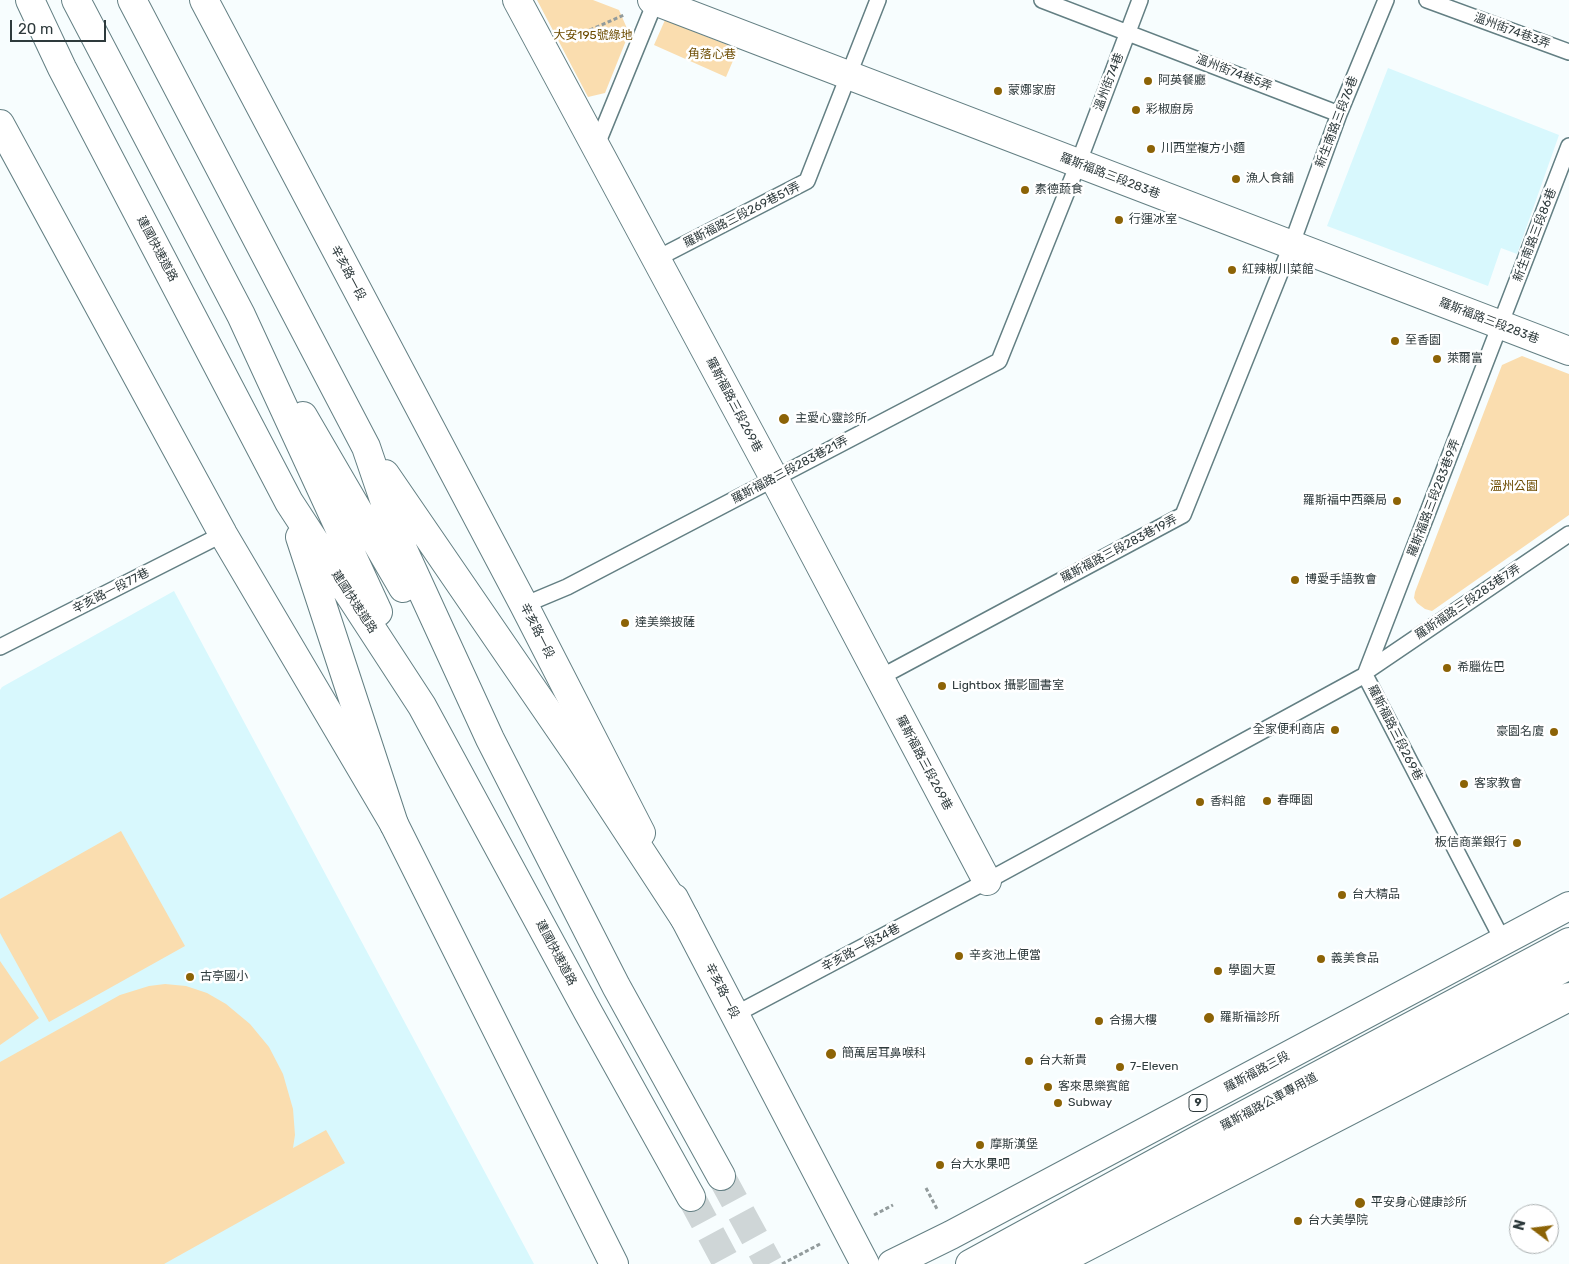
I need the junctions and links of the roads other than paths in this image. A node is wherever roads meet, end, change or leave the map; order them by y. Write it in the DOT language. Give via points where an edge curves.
graph roads {
  1 [pos="30,0"];
  2 [pos="76,0"];
  3 [pos="132,0"];
  4 [pos="204,0"];
  5 [pos="517,0"];
  6 [pos="655,0"];
  7 [pos="878,0"];
  8 [pos="1042,0"];
  9 [pos="1140,0"];
  10 [pos="1386,0"];
  11 [pos="1427,0"];
  12 [pos="1128,33"];
  13 [pos="1569,52"];
  14 [pos="849,76"];
  15 [pos="1339,114"];
  16 [pos="0,124"];
  17 [pos="1569,146"];
  18 [pos="596,147"];
  19 [pos="1078,164"];
  20 [pos="1291,246"];
  21 [pos="656,259"];
  22 [pos="241,315"];
  23 [pos="1501,325"];
  24 [pos="1569,351"];
  25 [pos="366,447"];
  26 [pos="774,478"];
  27 [pos="289,502"];
  28 [pos="223,534"];
  29 [pos="1569,534"];
  30 [pos="524,605"];
  31 [pos="0,648"];
  32 [pos="1366,673"];
  33 [pos="879,678"];
  34 [pos="422,706"];
  35 [pos="490,739"];
  36 [pos="394,824"];
  37 [pos="987,880"];
  38 [pos="1569,906"];
  39 [pos="685,919"];
  40 [pos="1503,941"];
  41 [pos="1569,942"];
  42 [pos="1569,965"];
  43 [pos="1569,997"];
  44 [pos="734,1015"];
  45 [pos="721,1176"];
  46 [pos="691,1197"];
  47 [pos="614,1264"];
  48 [pos="865,1264"];
  49 [pos="892,1264"];
  50 [pos="970,1264"];
  51 [pos="1011,1264"];
  52 [pos="1053,1264"];
  1 -- 27 [label="main road, 建國快速道路" via="62,68"];
  2 -- 22 [label="main road"];
  3 -- 25 [label="main road"];
  4 -- 30 [label="main road, 辛亥路一段"];
  5 -- 18 [label="main road, 羅斯福路三段269巷"];
  6 -- 14 [label="main road, 羅斯福路三段283巷"];
  6 -- 18 [label="lane"];
  7 -- 14 [label="lane, 羅斯福路三段269巷51弄"];
  8 -- 12 [label="lane, 溫州街74巷5弄"];
  9 -- 12 [label="lane, 溫州街74巷"];
  10 -- 15 [label="lane, 新生南路三段76巷"];
  11 -- 13 [label="lane, 溫州街74巷3弄"];
  12 -- 15 [label="lane, 溫州街74巷5弄"];
  12 -- 19 [label="lane, 溫州街74巷"];
  14 -- 19 [label="main road, 羅斯福路三段283巷"];
  14 -- 21 [label="lane, 羅斯福路三段269巷51弄" via="808,182"];
  15 -- 20 [label="lane, 新生南路三段76巷"];
  16 -- 28 [label="main road"];
  17 -- 23 [label="lane, 新生南路三段86巷"];
  18 -- 21 [label="main road, 羅斯福路三段269巷"];
  19 -- 20 [label="main road, 羅斯福路三段283巷"];
  19 -- 26 [label="lane, 羅斯福路三段283巷21弄" via="999,360"];
  20 -- 23 [label="main road, 羅斯福路三段283巷"];
  20 -- 33 [label="lane, 羅斯福路三段283巷19弄" via="1183,515"];
  21 -- 26 [label="main road, 羅斯福路三段269巷"];
  22 -- 34 [label="main road"];
  22 -- 35 [label="main road" via="325,451"];
  23 -- 24 [label="main road, 羅斯福路三段283巷"];
  23 -- 32 [label="lane, 羅斯福路三段283巷9弄"];
  25 -- 35 [label="main road" via="395,532"];
  25 -- 39 [label="main road" via="579,757"];
  26 -- 30 [label="lane, 羅斯福路三段283巷21弄" via="567,586"];
  26 -- 33 [label="main road, 羅斯福路三段269巷"];
  27 -- 34 [label="main road, 建國快速道路"];
  27 -- 36 [label="main road"];
  28 -- 31 [label="lane, 辛亥路一段77巷"];
  28 -- 36 [label="main road"];
  29 -- 32 [label="lane, 羅斯福路三段283巷7弄"];
  30 -- 39 [label="main road, 辛亥路一段"];
  32 -- 37 [label="lane, 羅斯福路三段269巷"];
  32 -- 40 [label="lane, 羅斯福路三段269巷"];
  33 -- 37 [label="main road, 羅斯福路三段269巷"];
  34 -- 46 [label="main road, 建國快速道路"];
  35 -- 45 [label="main road" via="616,986"];
  36 -- 47 [label="main road"];
  37 -- 44 [label="lane, 辛亥路一段34巷"];
  38 -- 40 [label="main road, 羅斯福路三段 / 9"];
  39 -- 44 [label="main road, 辛亥路一段"];
  40 -- 49 [label="main road, 羅斯福路三段 / 9"];
  41 -- 50 [label="main road, 羅斯福路公車專用道"];
  42 -- 51 [label="main road, 羅斯福路公車專用道"];
  43 -- 52 [label="main road"];
  44 -- 48 [label="main road, 辛亥路一段"];
}
